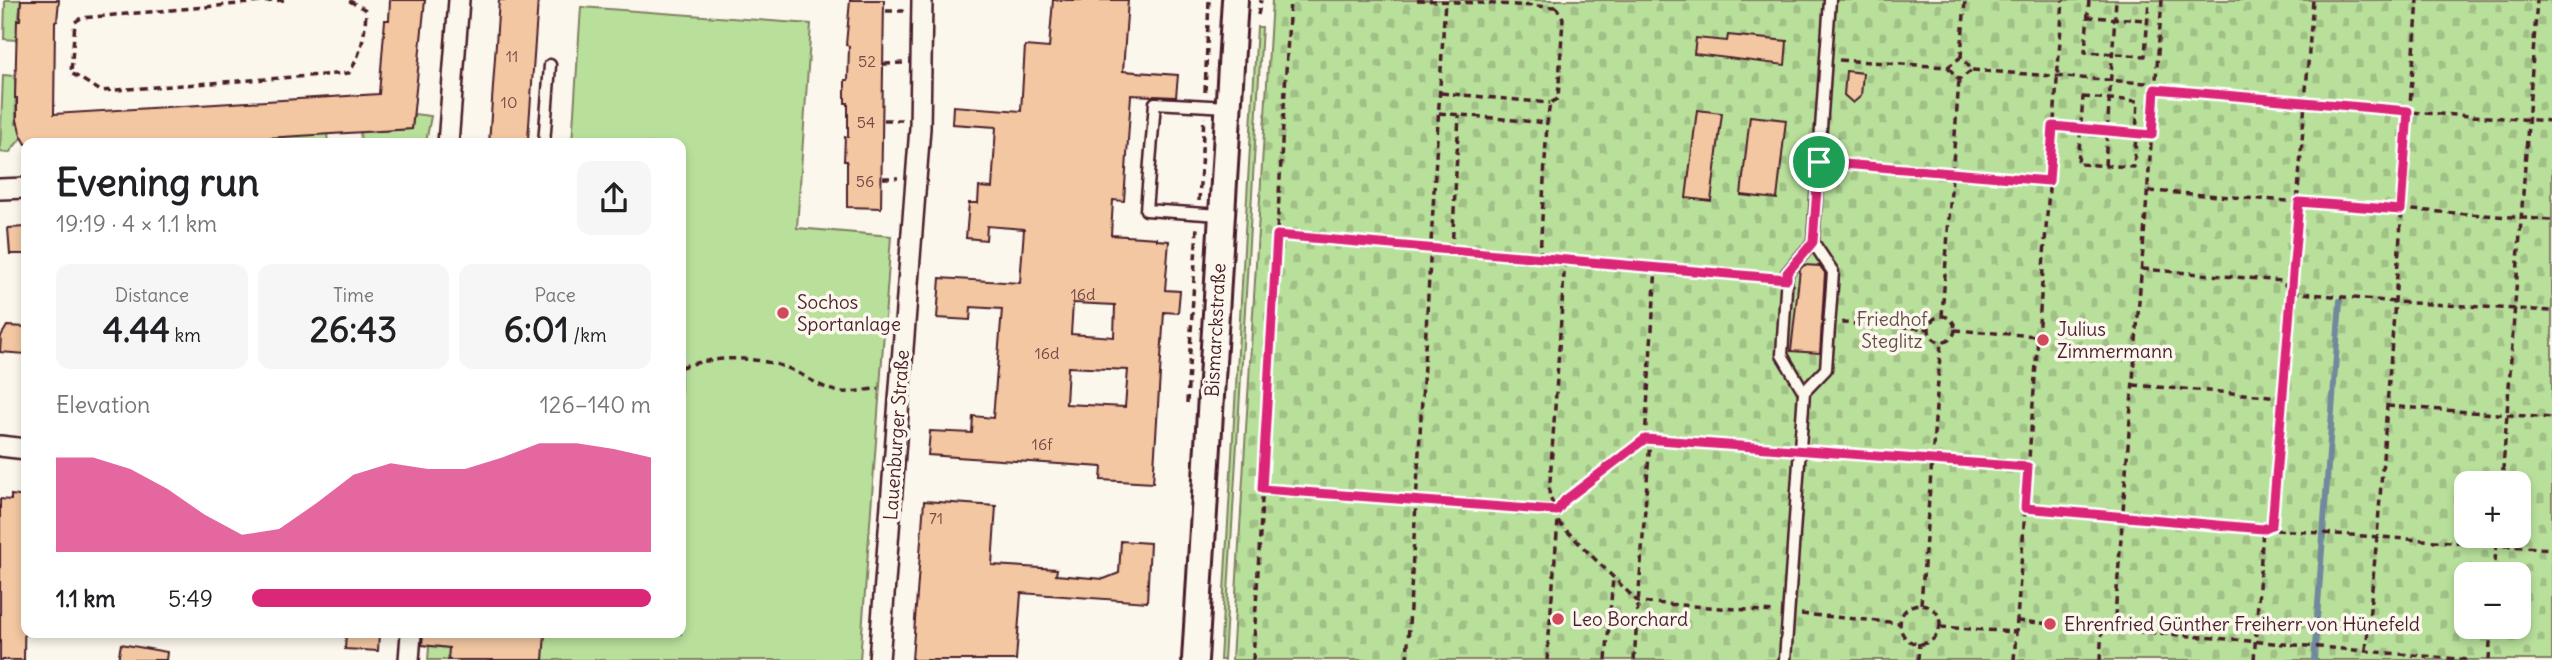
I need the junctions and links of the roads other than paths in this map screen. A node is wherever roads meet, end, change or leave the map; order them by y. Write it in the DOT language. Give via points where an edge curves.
graph roads {
  1 [pos="459,0"];
  2 [pos="922,0"];
  3 [pos="1235,0"];
  4 [pos="1830,0"];
  5 [pos="550,65"];
  6 [pos="1216,106"];
  7 [pos="448,138"];
  8 [pos="544,138"];
  9 [pos="21,188"];
  10 [pos="0,189"];
  11 [pos="1210,214"];
  12 [pos="1813,242"];
  13 [pos="1804,392"];
  14 [pos="0,446"];
  15 [pos="21,448"];
  16 [pos="411,638"];
  17 [pos="409,660"];
  18 [pos="879,660"];
  19 [pos="1195,660"];
  20 [pos="1785,660"];
  1 -- 7 [label="street"];
  2 -- 18 [label="street, Lauenburger Straße" via="920,128"];
  3 -- 6 [label="street, Bismarckstraße"];
  4 -- 12 [label="lane"];
  5 -- 8 [label="lane"];
  6 -- 11 [label="street, Bismarckstraße"];
  6 -- 11 [label="lane" via="1155,103 1146,210"];
  9 -- 10 [label="street"];
  11 -- 19 [label="street, Bismarckstraße"];
  12 -- 13 [label="lane" via="1787,273 1783,355"];
  12 -- 13 [label="lane" via="1833,272 1826,369"];
  13 -- 20 [label="lane"];
  14 -- 15 [label="street"];
  16 -- 17 [label="street"];
}
